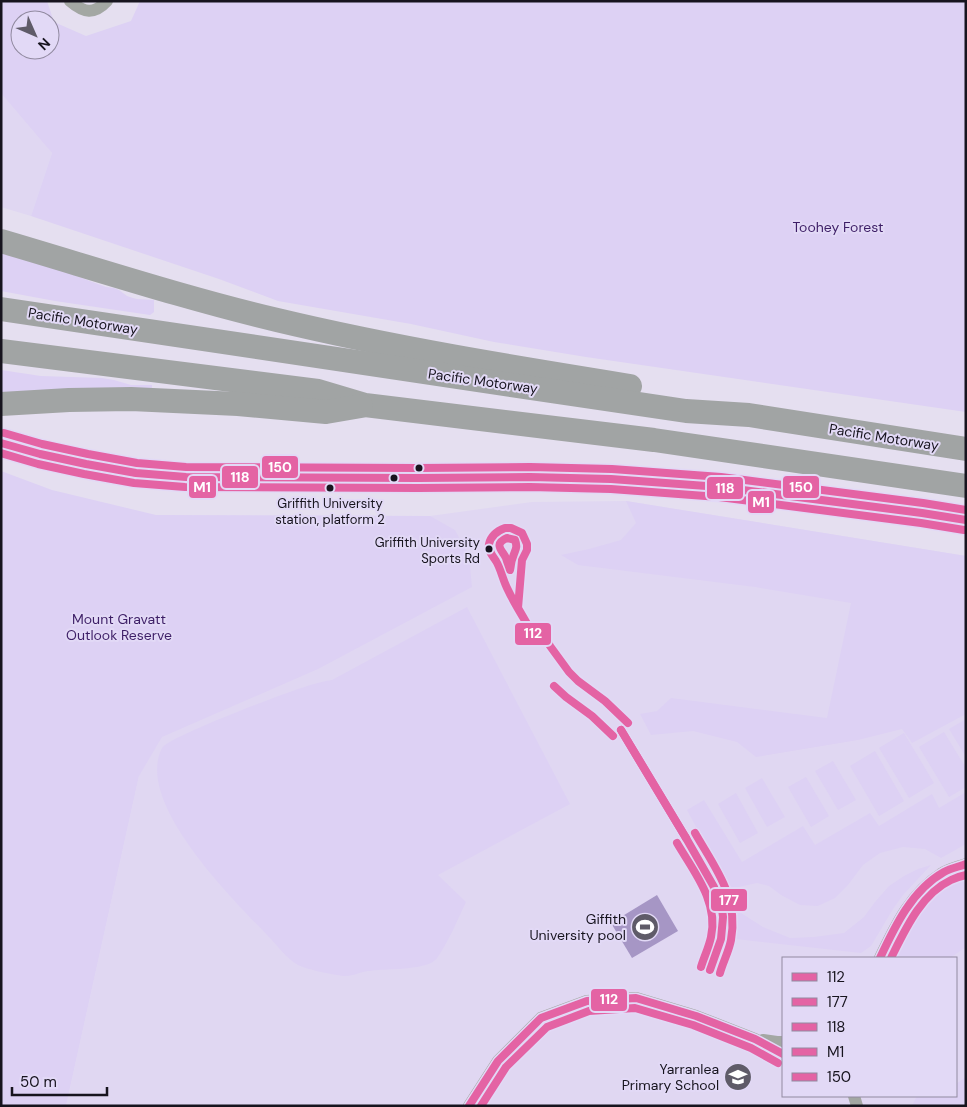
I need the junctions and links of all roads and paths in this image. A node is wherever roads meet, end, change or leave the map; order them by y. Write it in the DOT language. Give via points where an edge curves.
graph roads {
  1 [pos="70,1"];
  2 [pos="107,1"];
  3 [pos="1,241"];
  4 [pos="1,309"];
  5 [pos="1,351"];
  6 [pos="1,404"];
  7 [pos="365,405"];
  8 [pos="749,415"];
  9 [pos="966,450"];
  10 [pos="966,486"];
  11 [pos="966,864"];
  12 [pos="880,957"];
  13 [pos="755,1039"];
  14 [pos="782,1042"];
  15 [pos="782,1053"];
  16 [pos="469,1106"];
  1 -- 2 [label="street" via="89,11 98,9"];
  3 -- 8 [label="highway" via="276,320 385,344 724,402"];
  4 -- 8 [label="highway, Pacific Motorway" via="676,409"];
  5 -- 7 [label="highway" via="318,391"];
  6 -- 7 [label="highway" via="131,399 326,412"];
  7 -- 10 [label="highway" via="654,440"];
  8 -- 9 [label="highway, Pacific Motorway"];
  11 -- 12 [label="street" via="942,873 919,891 898,921"];
  13 -- 14 [label="street"];
  13 -- 15 [label="street"];
  13 -- 16 [label="street" via="696,1016 636,998 587,1001 541,1018 498,1061"];
}
